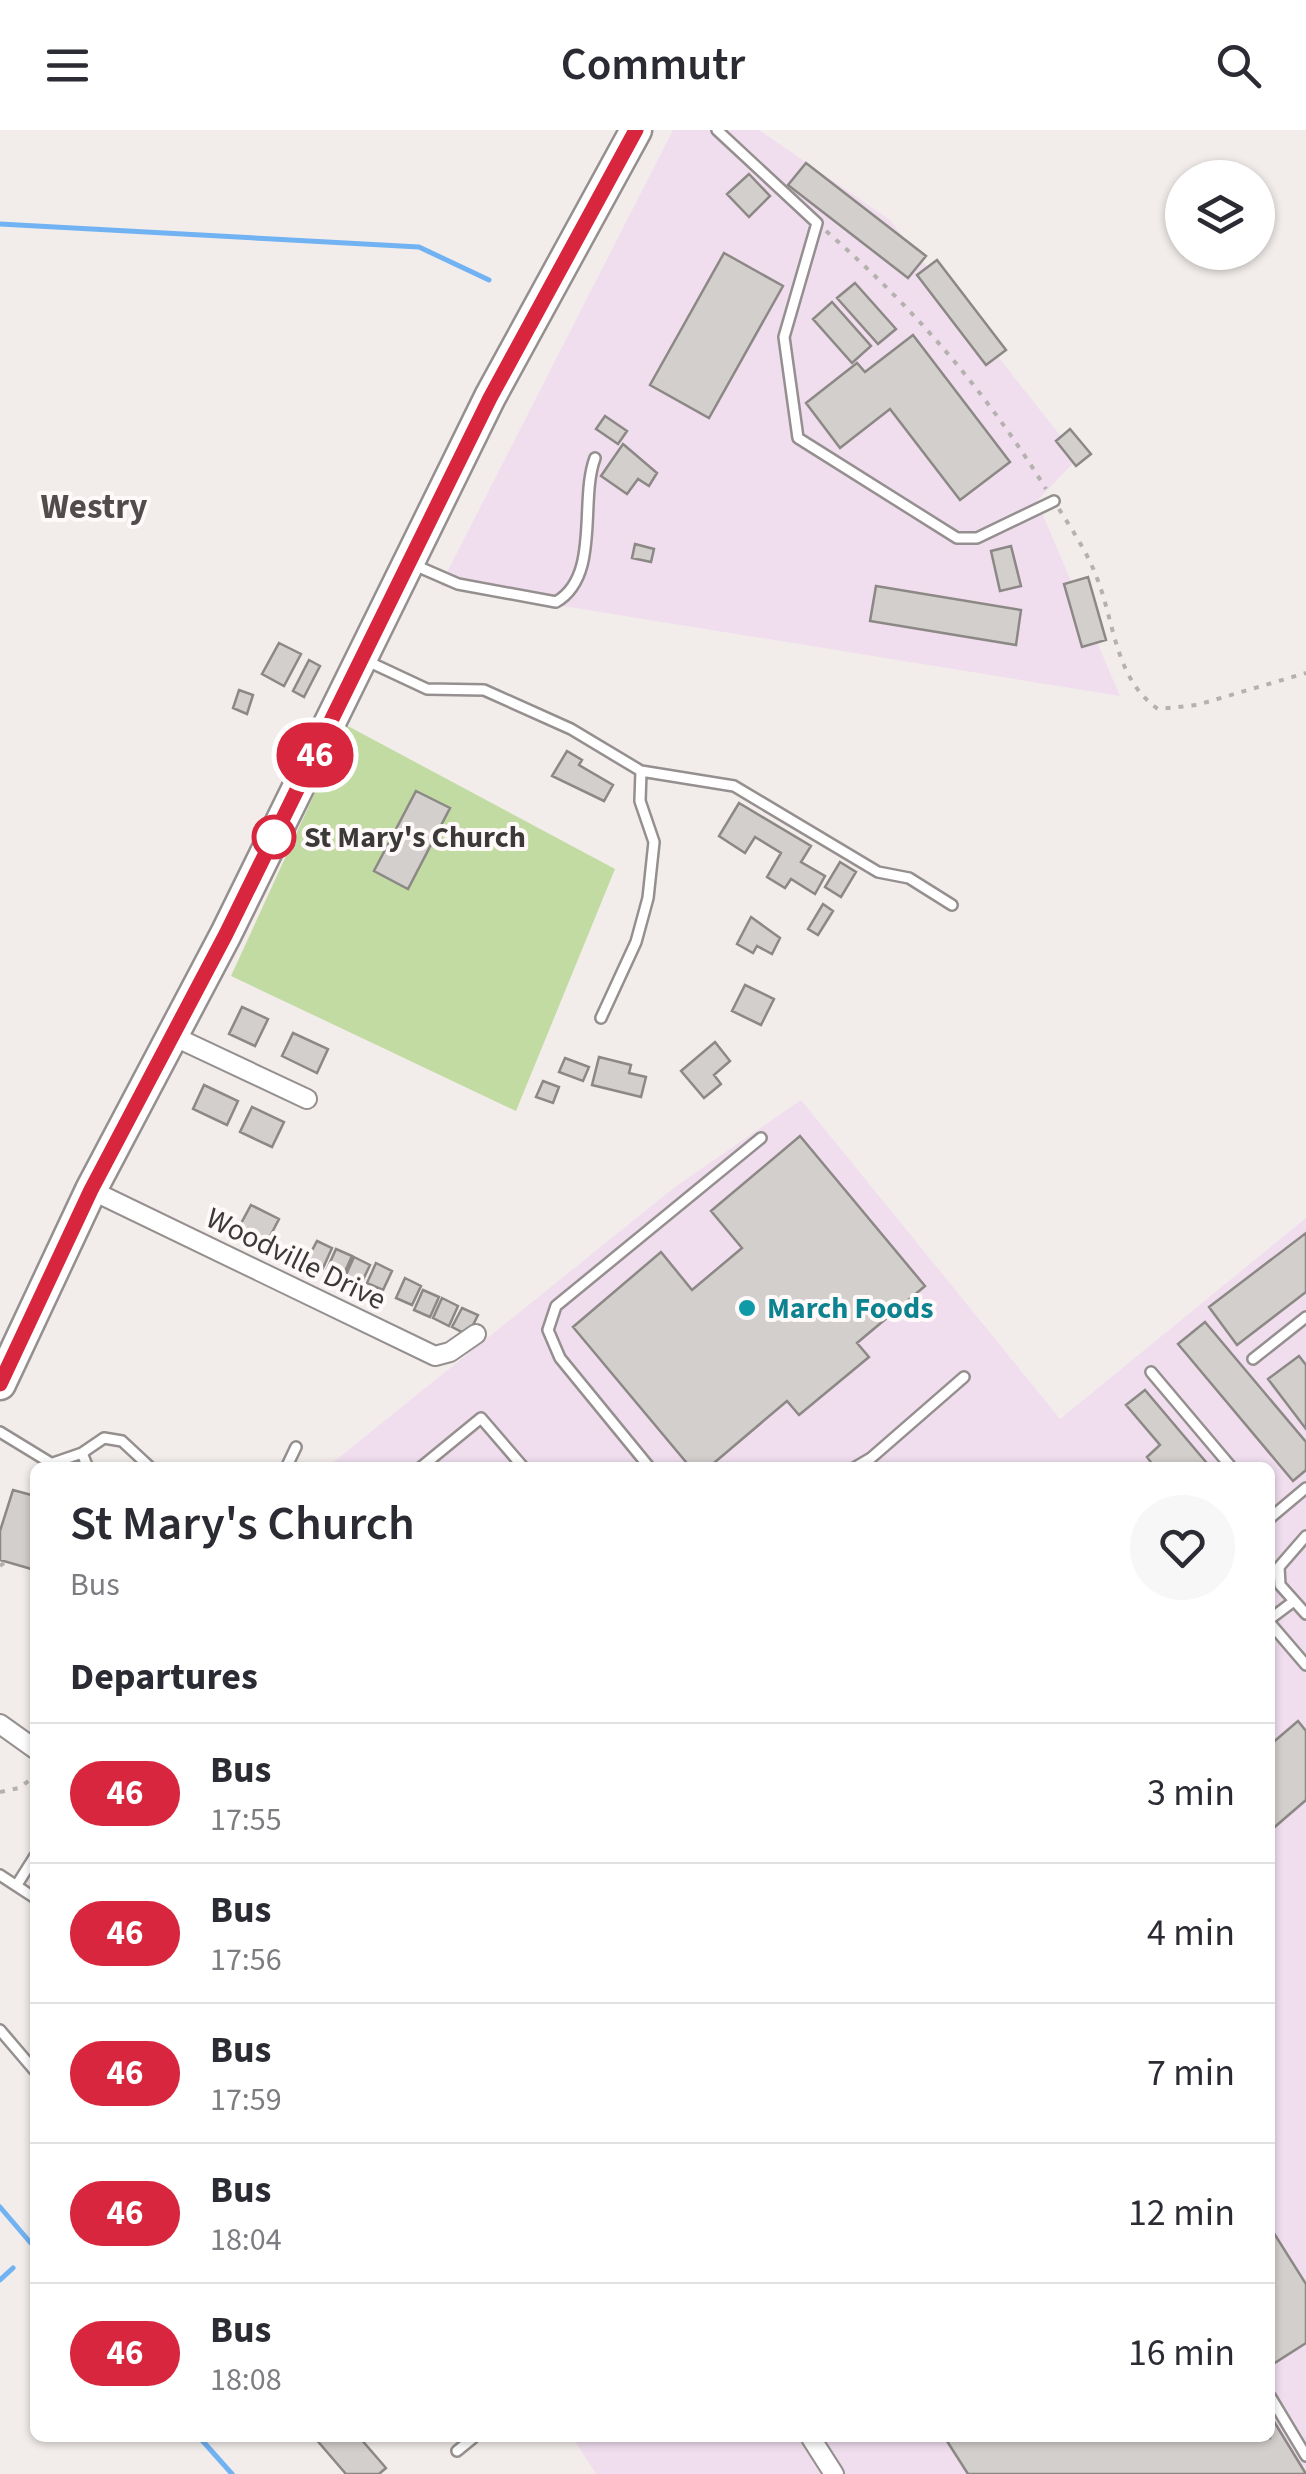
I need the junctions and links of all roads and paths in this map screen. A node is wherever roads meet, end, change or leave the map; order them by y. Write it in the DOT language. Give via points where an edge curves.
graph roads {
  1 [pos="636,130"];
  2 [pos="717,130"];
  3 [pos="594,458"];
  4 [pos="1054,501"];
  5 [pos="410,562"];
  6 [pos="363,659"];
  7 [pos="642,771"];
  8 [pos="952,905"];
  9 [pos="601,1018"];
  10 [pos="172,1036"];
  11 [pos="308,1099"];
  12 [pos="760,1138"];
  13 [pos="91,1190"];
  14 [pos="1305,1320"];
  15 [pos="476,1334"];
  16 [pos="1253,1359"];
  17 [pos="1150,1372"];
  18 [pos="964,1376"];
  19 [pos="0,1384"];
  20 [pos="0,1432"];
  21 [pos="296,1447"];
  22 [pos="82,1453"];
  23 [pos="49,1462"];
  24 [pos="61,1462"];
  25 [pos="86,1462"];
  26 [pos="145,1462"];
  27 [pos="289,1462"];
  28 [pos="427,1462"];
  29 [pos="519,1462"];
  30 [pos="645,1462"];
  31 [pos="864,1462"];
  32 [pos="1227,1462"];
  33 [pos="1306,1488"];
  34 [pos="1275,1512"];
  35 [pos="1306,1536"];
  36 [pos="1294,1600"];
  37 [pos="1306,1614"];
  38 [pos="1275,1617"];
  39 [pos="1275,1627"];
  40 [pos="1306,1665"];
  41 [pos="0,1724"];
  42 [pos="30,1745"];
  43 [pos="30,1780"];
  44 [pos="0,1792"];
  45 [pos="30,1864"];
  46 [pos="0,1875"];
  47 [pos="18,1883"];
  48 [pos="30,1894"];
  49 [pos="0,2030"];
  50 [pos="30,2066"];
  51 [pos="1275,2404"];
  52 [pos="468,2442"];
  53 [pos="814,2442"];
  54 [pos="457,2451"];
  55 [pos="1306,2456"];
  56 [pos="834,2474"];
  1 -- 5 [label="highway" via="490,398"];
  2 -- 4 [label="lane" via="817,224 784,338 798,438 957,538 977,538"];
  3 -- 5 [label="lane" via="582,562 566,596 556,602 458,584"];
  5 -- 6 [label="highway"];
  6 -- 7 [label="lane" via="427,688 484,690"];
  6 -- 10 [label="highway"];
  7 -- 8 [label="lane" via="734,786 878,872 909,878"];
  7 -- 9 [label="lane" via="640,801 654,842 648,898"];
  10 -- 11 [label="street"];
  10 -- 13 [label="highway"];
  12 -- 30 [label="lane" via="556,1306 548,1330 560,1358"];
  13 -- 15 [label="street, Woodville Drive" via="434,1356"];
  13 -- 19 [label="highway"];
  14 -- 16 [label="lane"];
  17 -- 32 [label="lane"];
  18 -- 31 [label="lane"];
  20 -- 23 [label="lane"];
  21 -- 27 [label="lane"];
  22 -- 24 [label="lane"];
  22 -- 25 [label="lane"];
  22 -- 26 [label="lane" via="104,1438 122,1440"];
  28 -- 29 [label="lane" via="481,1418"];
  33 -- 34 [label="lane"];
  35 -- 36 [label="lane" via="1279,1567 1280,1584"];
  36 -- 37 [label="lane"];
  36 -- 38 [label="lane"];
  39 -- 40 [label="lane"];
  41 -- 42 [label="street"];
  43 -- 44 [label="path"];
  45 -- 47 [label="lane"];
  46 -- 47 [label="lane"];
  47 -- 48 [label="lane"];
  49 -- 50 [label="lane"];
  51 -- 55 [label="lane"];
  52 -- 54 [label="lane"];
  53 -- 56 [label="street"];
}
